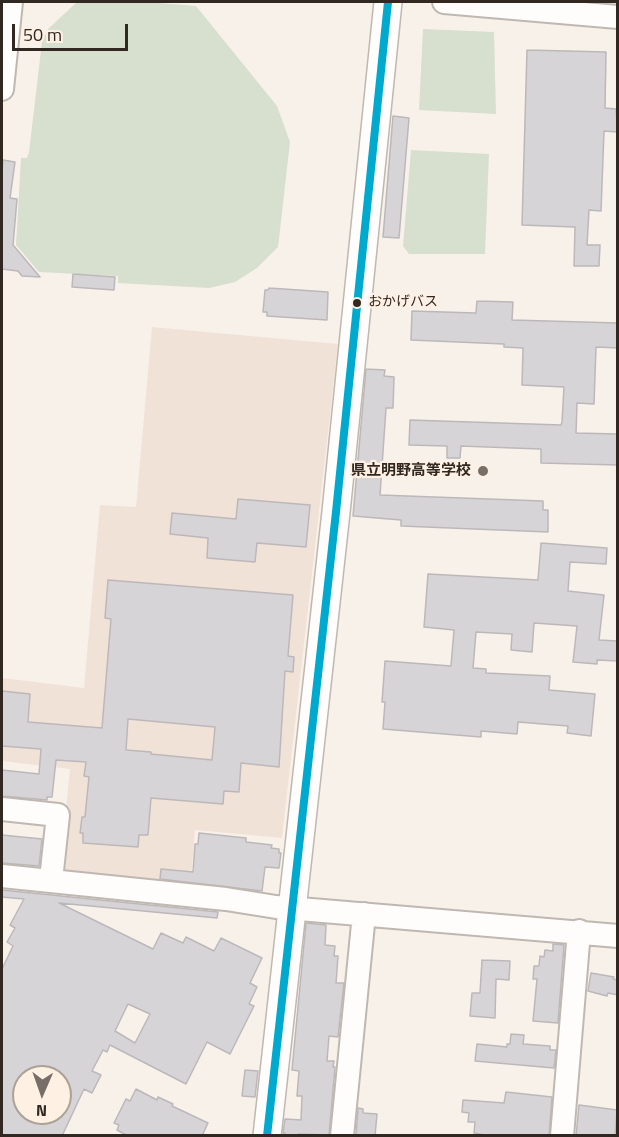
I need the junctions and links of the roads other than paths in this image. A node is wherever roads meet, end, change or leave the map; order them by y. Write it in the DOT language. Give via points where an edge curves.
graph roads {
  1 [pos="11,2"];
  2 [pos="388,2"];
  3 [pos="444,2"];
  4 [pos="618,17"];
  5 [pos="2,89"];
  6 [pos="2,809"];
  7 [pos="2,876"];
  8 [pos="51,880"];
  9 [pos="292,908"];
  10 [pos="364,914"];
  11 [pos="579,931"];
  12 [pos="618,936"];
  13 [pos="267,1136"];
  14 [pos="342,1136"];
  15 [pos="562,1136"];
  1 -- 5 [label="street"];
  2 -- 9 [label="main road"];
  3 -- 4 [label="street"];
  6 -- 8 [label="street" via="58,815"];
  7 -- 8 [label="street"];
  8 -- 9 [label="street"];
  9 -- 10 [label="street"];
  9 -- 13 [label="main road"];
  10 -- 11 [label="street"];
  10 -- 14 [label="street"];
  11 -- 12 [label="street"];
  11 -- 15 [label="street"];
}
